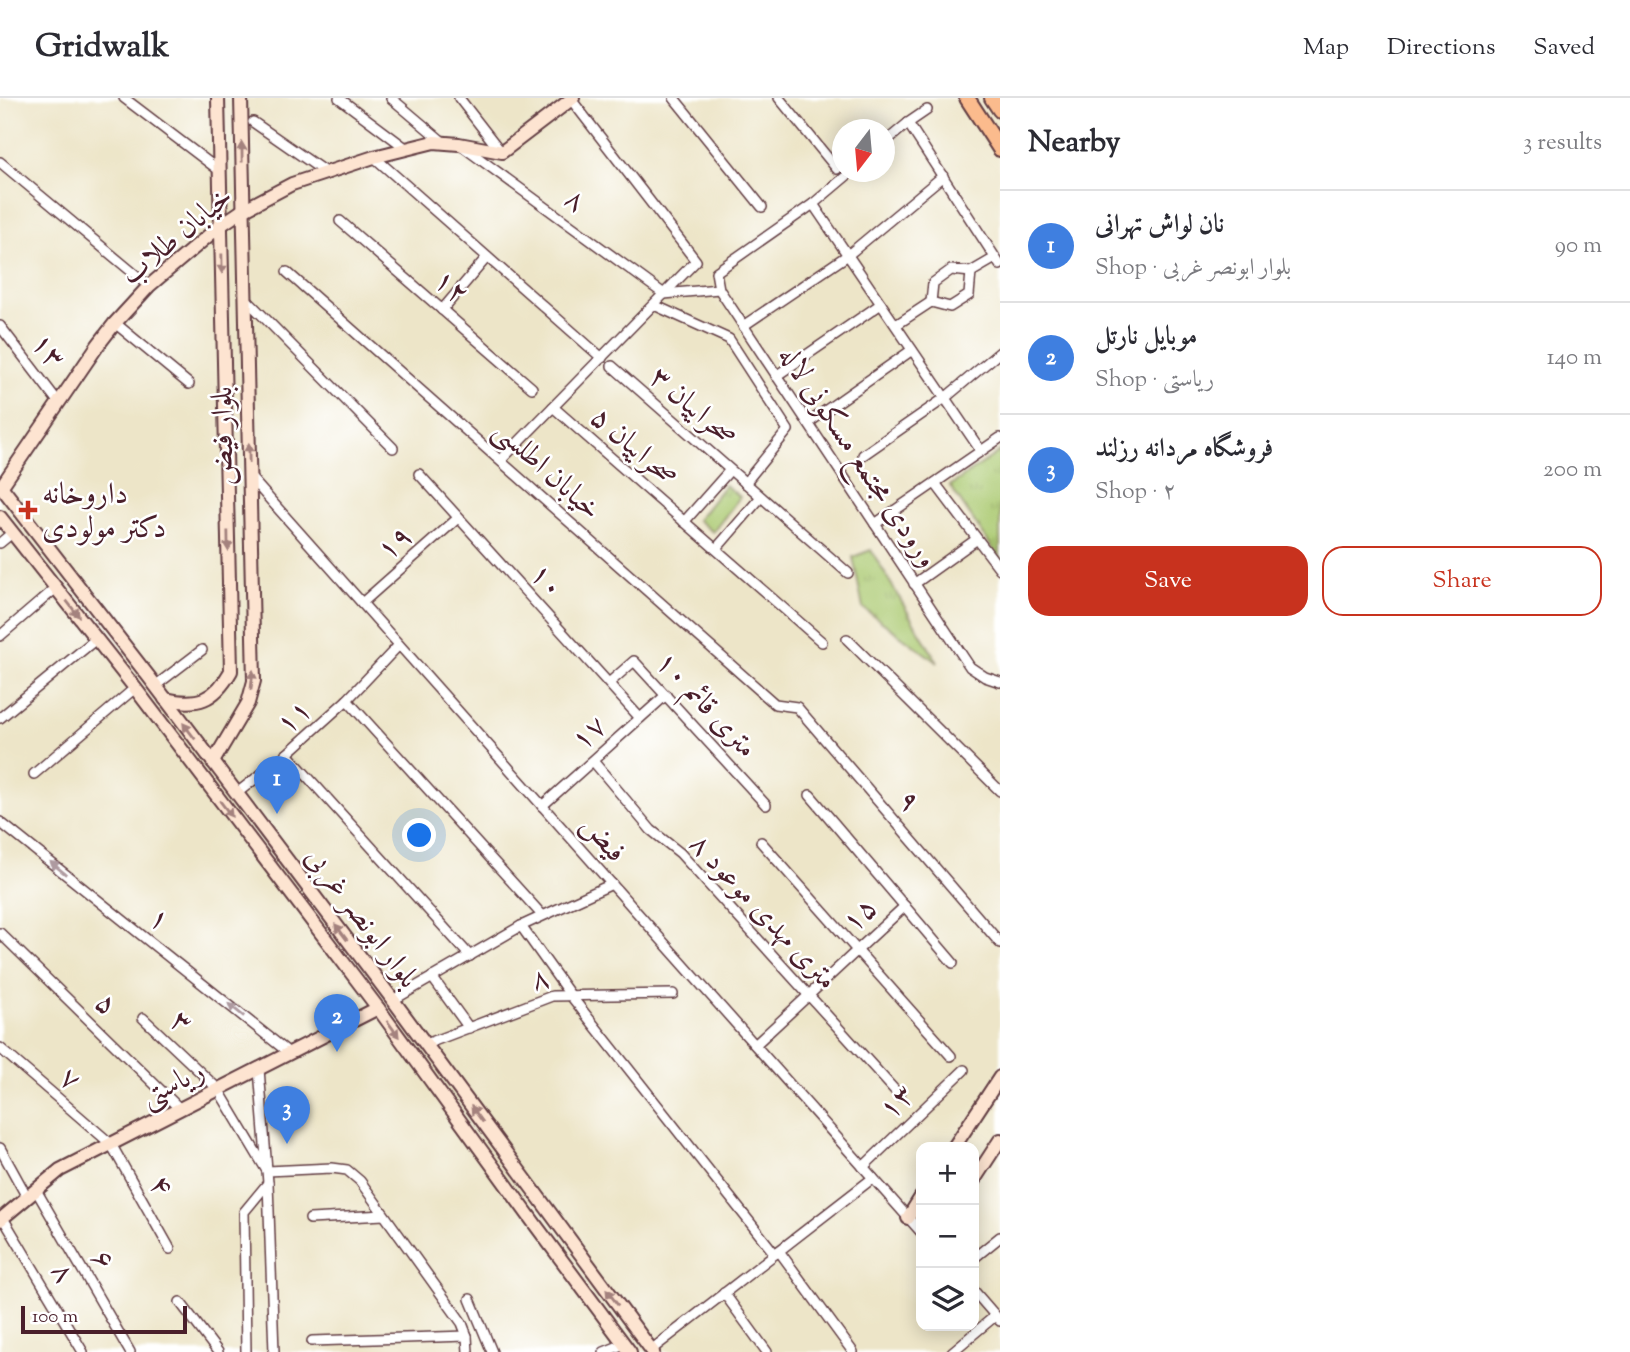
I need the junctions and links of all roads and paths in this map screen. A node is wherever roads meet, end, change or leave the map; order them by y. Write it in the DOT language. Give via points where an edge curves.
graph roads {
  1 [pos="124,98"];
  2 [pos="218,98"];
  3 [pos="241,98"];
  4 [pos="339,98"];
  5 [pos="391,98"];
  6 [pos="459,98"];
  7 [pos="571,98"];
  8 [pos="674,98"];
  9 [pos="779,98"];
  10 [pos="967,98"];
  11 [pos="992,98"];
  12 [pos="927,110"];
  13 [pos="1000,110"];
  14 [pos="253,122"];
  15 [pos="908,123"];
  16 [pos="895,134"];
  17 [pos="444,143"];
  18 [pos="459,144"];
  19 [pos="407,149"];
  20 [pos="1000,149"];
  21 [pos="502,152"];
  22 [pos="374,157"];
  23 [pos="0,162"];
  24 [pos="832,163"];
  25 [pos="220,171"];
  26 [pos="325,172"];
  27 [pos="943,176"];
  28 [pos="839,182"];
  29 [pos="813,204"];
  30 [pos="762,207"];
  31 [pos="243,210"];
  32 [pos="340,221"];
  33 [pos="221,225"];
  34 [pos="848,255"];
  35 [pos="487,257"];
  36 [pos="997,262"];
  37 [pos="287,272"];
  38 [pos="971,272"];
  39 [pos="149,286"];
  40 [pos="719,289"];
  41 [pos="664,294"];
  42 [pos="245,298"];
  43 [pos="931,302"];
  44 [pos="881,304"];
  45 [pos="654,305"];
  46 [pos="442,310"];
  47 [pos="115,323"];
  48 [pos="896,325"];
  49 [pos="0,326"];
  50 [pos="743,326"];
  51 [pos="912,350"];
  52 [pos="1000,352"];
  53 [pos="602,358"];
  54 [pos="612,366"];
  55 [pos="776,376"];
  56 [pos="189,384"];
  57 [pos="532,388"];
  58 [pos="945,398"];
  59 [pos="59,403"];
  60 [pos="553,407"];
  61 [pos="808,423"];
  62 [pos="1000,438"];
  63 [pos="393,448"];
  64 [pos="981,451"];
  65 [pos="863,454"];
  66 [pos="501,460"];
  67 [pos="730,470"];
  68 [pos="419,474"];
  69 [pos="250,477"];
  70 [pos="745,483"];
  71 [pos="935,483"];
  72 [pos="1,486"];
  73 [pos="761,497"];
  74 [pos="0,517"];
  75 [pos="458,518"];
  76 [pos="684,522"];
  77 [pos="875,524"];
  78 [pos="12,533"];
  79 [pos="977,539"];
  80 [pos="0,543"];
  81 [pos="716,549"];
  82 [pos="1000,569"];
  83 [pos="848,573"];
  84 [pos="229,578"];
  85 [pos="252,578"];
  86 [pos="914,584"];
  87 [pos="56,588"];
  88 [pos="362,603"];
  89 [pos="0,636"];
  90 [pos="96,639"];
  91 [pos="847,639"];
  92 [pos="822,642"];
  93 [pos="399,645"];
  94 [pos="202,650"];
  95 [pos="1000,682"];
  96 [pos="608,683"];
  97 [pos="155,685"];
  98 [pos="135,688"];
  99 [pos="666,695"];
  100 [pos="165,699"];
  101 [pos="347,700"];
  102 [pos="775,704"];
  103 [pos="0,718"];
  104 [pos="640,718"];
  105 [pos="287,754"];
  106 [pos="593,761"];
  107 [pos="213,762"];
  108 [pos="34,774"];
  109 [pos="1000,791"];
  110 [pos="236,793"];
  111 [pos="810,795"];
  112 [pos="766,805"];
  113 [pos="542,806"];
  114 [pos="0,822"];
  115 [pos="761,842"];
  116 [pos="612,884"];
  117 [pos="905,906"];
  118 [pos="542,915"];
  119 [pos="521,926"];
  120 [pos="0,933"];
  121 [pos="1000,943"];
  122 [pos="857,950"];
  123 [pos="470,956"];
  124 [pos="953,963"];
  125 [pos="432,977"];
  126 [pos="673,993"];
  127 [pos="809,995"];
  128 [pos="571,996"];
  129 [pos="393,1000"];
  130 [pos="378,1008"];
  131 [pos="143,1018"];
  132 [pos="469,1028"];
  133 [pos="426,1044"];
  134 [pos="755,1045"];
  135 [pos="0,1048"];
  136 [pos="289,1053"];
  137 [pos="951,1056"];
  138 [pos="259,1069"];
  139 [pos="964,1070"];
  140 [pos="1000,1077"];
  141 [pos="218,1090"];
  142 [pos="900,1096"];
  143 [pos="180,1109"];
  144 [pos="1000,1140"];
  145 [pos="957,1142"];
  146 [pos="111,1144"];
  147 [pos="0,1148"];
  148 [pos="863,1167"];
  149 [pos="267,1171"];
  150 [pos="979,1172"];
  151 [pos="873,1178"];
  152 [pos="268,1183"];
  153 [pos="32,1194"];
  154 [pos="916,1205"];
  155 [pos="384,1215"];
  156 [pos="552,1216"];
  157 [pos="908,1218"];
  158 [pos="1,1219"];
  159 [pos="310,1219"];
  160 [pos="537,1227"];
  161 [pos="916,1227"];
  162 [pos="1000,1237"];
  163 [pos="170,1249"];
  164 [pos="777,1252"];
  165 [pos="979,1254"];
  166 [pos="724,1293"];
  167 [pos="979,1298"];
  168 [pos="470,1299"];
  169 [pos="180,1302"];
  170 [pos="997,1319"];
  171 [pos="467,1336"];
  172 [pos="312,1341"];
  173 [pos="627,1348"];
  174 [pos="652,1351"];
  175 [pos="83,1352"];
  176 [pos="130,1352"];
  177 [pos="218,1352"];
  178 [pos="246,1352"];
  179 [pos="274,1352"];
  180 [pos="468,1352"];
  181 [pos="492,1352"];
  182 [pos="604,1352"];
  183 [pos="768,1352"];
  184 [pos="853,1352"];
  185 [pos="952,1352"];
  1 -- 25 [label="street"];
  2 -- 25 [label="street, بلوار فیض"];
  31 -- 3 [label="street, بلوار فیض, one-way"];
  4 -- 19 [label="street"];
  5 -- 17 [label="street"];
  6 -- 21 [label="street"];
  7 -- 21 [label="street"];
  7 -- 41 [label="street" via="696,261"];
  8 -- 30 [label="street"];
  9 -- 24 [label="street"];
  10 -- 20 [label="main road"];
  11 -- 13 [label="main road"];
  12 -- 15 [label="street"];
  14 -- 26 [label="street"];
  15 -- 16 [label="street"];
  15 -- 27 [label="street"];
  17 -- 18 [label="street, خیابان طلاب"];
  17 -- 19 [label="street, خیابان طلاب"];
  18 -- 21 [label="street, خیابان طلاب"];
  18 -- 41 [label="street, ۸"];
  19 -- 22 [label="street, خیابان طلاب"];
  22 -- 26 [label="street, خیابان طلاب"];
  22 -- 35 [label="street"];
  23 -- 39 [label="street"];
  25 -- 33 [label="street, بلوار فیض"];
  26 -- 31 [label="street, خیابان طلاب"];
  27 -- 34 [label="street"];
  27 -- 36 [label="street"];
  28 -- 29 [label="street"];
  29 -- 34 [label="street"];
  29 -- 40 [label="street" via="716,272"];
  31 -- 33 [label="street, خیابان طلاب"];
  31 -- 42 [label="street, بلوار فیض"];
  32 -- 46 [label="street, ۱۲"];
  33 -- 39 [label="street, خیابان طلاب"];
  33 -- 84 [label="street, بلوار فیض, one-way"];
  34 -- 44 [label="street"];
  34 -- 50 [label="street"];
  35 -- 46 [label="street"];
  35 -- 53 [label="street"];
  36 -- 38 [label="street"];
  37 -- 66 [label="street, خيابان اطلسى"];
  38 -- 43 [label="street" via="951,270 933,283"];
  38 -- 43 [label="street" via="970,295 950,307"];
  39 -- 47 [label="street, خیابان طلاب"];
  40 -- 41 [label="street"];
  40 -- 50 [label="street, ورودی مجتمع مسکونی لاله"];
  41 -- 45 [label="street"];
  42 -- 63 [label="street"];
  69 -- 42 [label="street, بلوار فیض, one-way"];
  43 -- 48 [label="street"];
  44 -- 48 [label="street"];
  44 -- 55 [label="street"];
  45 -- 53 [label="street"];
  45 -- 70 [label="street" via="729,339 788,430"];
  46 -- 57 [label="street, ۱۲"];
  47 -- 56 [label="street"];
  47 -- 59 [label="street, خیابان طلاب"];
  48 -- 51 [label="street"];
  49 -- 59 [label="street, ۱۳"];
  50 -- 55 [label="street, ورودی مجتمع مسکونی لاله"];
  51 -- 58 [label="street"];
  51 -- 61 [label="street"];
  52 -- 58 [label="street"];
  53 -- 60 [label="street"];
  54 -- 67 [label="street, صحراییان ۳"];
  55 -- 61 [label="street, ورودی مجتمع مسکونی لاله"];
  58 -- 64 [label="street"];
  58 -- 65 [label="street"];
  59 -- 72 [label="street, خیابان طلاب"];
  60 -- 66 [label="street"];
  60 -- 76 [label="street, ۵ صحراییان"];
  61 -- 77 [label="street, ورودی مجتمع مسکونی لاله"];
  62 -- 64 [label="street"];
  64 -- 71 [label="street"];
  66 -- 102 [label="street, خيابان اطلسى"];
  67 -- 70 [label="street, صحراییان ۳"];
  67 -- 76 [label="street"];
  68 -- 75 [label="street, ۱۰"];
  69 -- 85 [label="street, بلوار فیض"];
  69 -- 88 [label="street, فیض"];
  70 -- 73 [label="street"];
  71 -- 77 [label="street"];
  71 -- 79 [label="street"];
  72 -- 97 [label="street, بلوار ابونصر غربی"];
  73 -- 81 [label="street"];
  73 -- 83 [label="street"];
  74 -- 78 [label="street, بلوار ابونصر غربی"];
  75 -- 88 [label="street, ۱۹"];
  75 -- 96 [label="street, ۱۰"];
  76 -- 81 [label="street"];
  77 -- 86 [label="street, ورودی مجتمع مسکونی لاله"];
  78 -- 80 [label="street"];
  78 -- 87 [label="street, بلوار ابونصر غربی"];
  79 -- 82 [label="street"];
  79 -- 86 [label="street"];
  81 -- 92 [label="street"];
  84 -- 85 [label="street"];
  84 -- 100 [label="street, بلوار فیض" via="231,671 222,687 205,699 184,703"];
  107 -- 85 [label="street, بلوار فیض, one-way" via="248,703 254,681"];
  86 -- 95 [label="street, ورودی مجتمع مسکونی لاله" via="970,667"];
  87 -- 89 [label="street"];
  87 -- 90 [label="street, بلوار ابونصر غربی, one-way"];
  88 -- 93 [label="street, فیض"];
  90 -- 98 [label="street, بلوار ابونصر غربی"];
  90 -- 103 [label="street"];
  91 -- 109 [label="street"];
  93 -- 101 [label="street"];
  93 -- 113 [label="street, فیض"];
  94 -- 97 [label="street"];
  96 -- 99 [label="street, ۱۰ متری قائم" via="634,661"];
  96 -- 104 [label="street, ۱۰"];
  97 -- 100 [label="street, بلوار ابونصر غربی"];
  98 -- 108 [label="street"];
  98 -- 130 [label="street, بلوار ابونصر غربی, one-way"];
  99 -- 104 [label="street, ۱۷"];
  99 -- 112 [label="street, ۱۰ متری قائم"];
  107 -- 100 [label="street, بلوار ابونصر غربی, one-way"];
  101 -- 105 [label="street, ۱۱"];
  101 -- 118 [label="street"];
  102 -- 121 [label="street, ۹" via="797,707"];
  104 -- 106 [label="street, ۱۷"];
  105 -- 110 [label="street, ۱۱"];
  105 -- 123 [label="street"];
  106 -- 113 [label="street, ۱۷"];
  106 -- 127 [label="street, ۸ متری مهدی موعود" via="651,830 680,853"];
  107 -- 110 [label="street, بلوار ابونصر غربی"];
  129 -- 110 [label="street, بلوار ابونصر غربی, one-way"];
  111 -- 117 [label="street"];
  113 -- 116 [label="street, فیض"];
  136 -- 114 [label="street, ۱, one-way"];
  115 -- 122 [label="street"];
  116 -- 118 [label="street"];
  116 -- 134 [label="street, فیض"];
  117 -- 122 [label="street, ۱۵"];
  117 -- 124 [label="street"];
  118 -- 119 [label="street"];
  119 -- 123 [label="street"];
  119 -- 128 [label="street"];
  120 -- 143 [label="street, ۵"];
  122 -- 127 [label="street, ۱۵"];
  122 -- 137 [label="street"];
  123 -- 125 [label="street"];
  125 -- 129 [label="street"];
  125 -- 132 [label="street"];
  126 -- 128 [label="street, ۸"];
  127 -- 134 [label="street, ۱۵"];
  127 -- 142 [label="street, ۸ متری مهدی موعود"];
  128 -- 132 [label="street, ۸" via="552,996"];
  128 -- 164 [label="street"];
  129 -- 133 [label="street, بلوار ابونصر غربی"];
  130 -- 136 [label="street, ریاستی"];
  130 -- 160 [label="street, بلوار ابونصر غربی, one-way"];
  131 -- 141 [label="street, ۳"];
  132 -- 133 [label="street, ۸"];
  156 -- 133 [label="street, بلوار ابونصر غربی, one-way"];
  134 -- 148 [label="street, فیض"];
  135 -- 146 [label="street, ۷"];
  136 -- 138 [label="street, ریاستی"];
  138 -- 141 [label="street, ریاستی"];
  138 -- 149 [label="street"];
  139 -- 148 [label="street, ۱۳"];
  140 -- 145 [label="street"];
  141 -- 143 [label="street, ریاستی"];
  141 -- 149 [label="street, ۳"];
  143 -- 146 [label="street, ریاستی"];
  144 -- 150 [label="street"];
  146 -- 153 [label="street, ریاستی" via="60,1170"];
  146 -- 163 [label="street, ۴"];
  147 -- 153 [label="street"];
  148 -- 151 [label="street, فیض"];
  149 -- 152 [label="street"];
  149 -- 155 [label="street" via="347,1171 360,1181"];
  151 -- 157 [label="street, فیض"];
  151 -- 164 [label="street"];
  152 -- 178 [label="street" via="244,1212"];
  152 -- 179 [label="street"];
  153 -- 158 [label="street, ریاستی"];
  153 -- 176 [label="street, ۶"];
  154 -- 157 [label="street"];
  155 -- 159 [label="street"];
  155 -- 171 [label="street"];
  156 -- 160 [label="street"];
  174 -- 156 [label="street, بلوار ابونصر غربی, one-way"];
  157 -- 161 [label="street, فیض"];
  158 -- 175 [label="street, ۸"];
  160 -- 173 [label="street, بلوار ابونصر غربی"];
  162 -- 165 [label="street"];
  164 -- 166 [label="street"];
  164 -- 184 [label="street"];
  166 -- 174 [label="street"];
  166 -- 183 [label="street"];
  167 -- 170 [label="street"];
  168 -- 181 [label="street"];
  169 -- 177 [label="street"];
  170 -- 185 [label="street"];
  171 -- 172 [label="street"];
  171 -- 180 [label="street"];
  173 -- 182 [label="street"];
}
